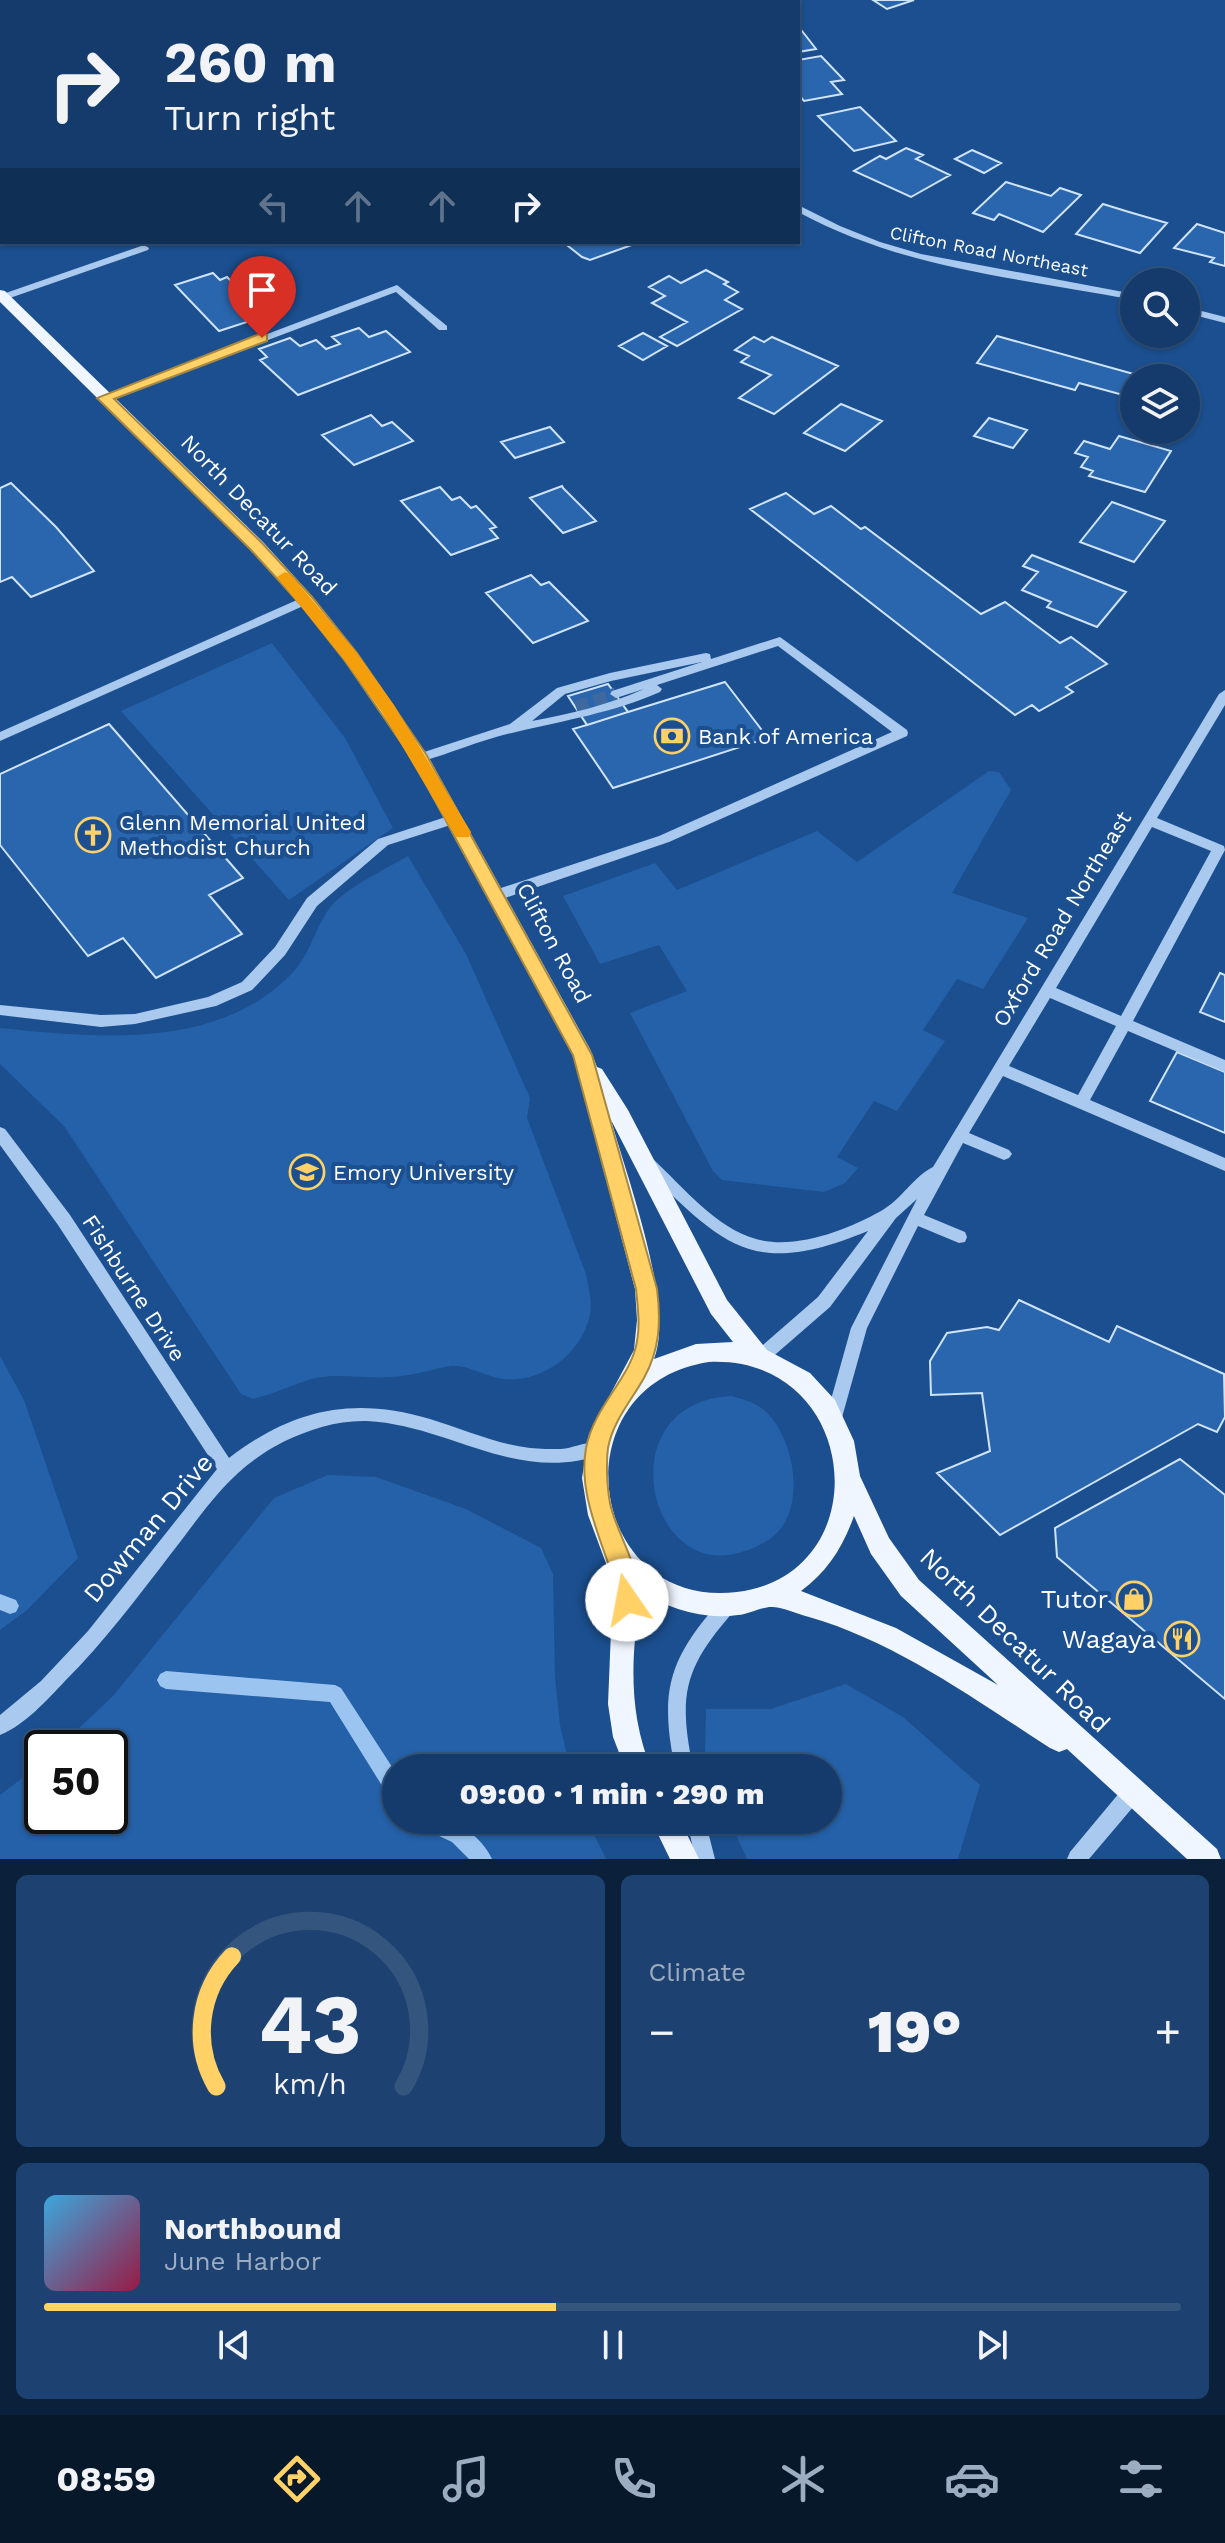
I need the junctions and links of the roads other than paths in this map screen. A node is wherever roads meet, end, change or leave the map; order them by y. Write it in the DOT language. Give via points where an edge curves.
graph roads {
  1 [pos="800,209"];
  2 [pos="144,248"];
  3 [pos="1120,294"];
  4 [pos="2,295"];
  5 [pos="1200,314"];
  6 [pos="1225,320"];
  7 [pos="443,328"];
  8 [pos="104,398"];
  9 [pos="306,600"];
  10 [pos="780,641"];
  11 [pos="710,664"];
  12 [pos="616,694"];
  13 [pos="1225,694"];
  14 [pos="576,707"];
  15 [pos="515,727"];
  16 [pos="0,737"];
  17 [pos="420,758"];
  18 [pos="455,819"];
  19 [pos="1149,820"];
  20 [pos="497,895"];
  21 [pos="1046,990"];
  22 [pos="0,1010"];
  23 [pos="1122,1023"];
  24 [pos="585,1062"];
  25 [pos="1225,1066"];
  26 [pos="1000,1068"];
  27 [pos="1081,1103"];
  28 [pos="0,1133"];
  29 [pos="959,1135"];
  30 [pos="638,1152"];
  31 [pos="1004,1154"];
  32 [pos="1225,1165"];
  33 [pos="940,1168"];
  34 [pos="890,1214"];
  35 [pos="916,1218"];
  36 [pos="959,1237"];
  37 [pos="760,1355"];
  38 [pos="624,1391"];
  39 [pos="833,1421"];
  40 [pos="597,1449"];
  41 [pos="845,1469"];
  42 [pos="227,1470"];
  43 [pos="616,1550"];
  44 [pos="775,1596"];
  45 [pos="728,1605"];
  46 [pos="0,1726"];
  47 [pos="632,1754"];
  48 [pos="682,1754"];
  49 [pos="1103,1767"];
  50 [pos="1132,1793"];
  51 [pos="672,1834"];
  52 [pos="699,1834"];
  53 [pos="685,1859"];
  54 [pos="705,1859"];
  55 [pos="1077,1859"];
  56 [pos="1207,1859"];
  1 -- 3 [label="street, Clifton Road Northeast" via="895,250"];
  2 -- 4 [label="street"];
  4 -- 8 [label="main road, Clifton Road"];
  5 -- 6 [label="street"];
  7 -- 8 [label="street" via="397,288"];
  8 -- 9 [label="main road, Clifton Road"];
  9 -- 16 [label="street"];
  9 -- 17 [label="main road, Clifton Road"];
  10 -- 11 [label="street"];
  10 -- 15 [label="street" via="561,691"];
  10 -- 20 [label="street" via="902,733 664,839"];
  11 -- 12 [label="street"];
  11 -- 15 [label="street" via="623,705"];
  13 -- 19 [label="street, Oxford Road Northeast"];
  14 -- 15 [label="street"];
  15 -- 17 [label="street"];
  17 -- 18 [label="main road, Clifton Road"];
  18 -- 20 [label="main road, Clifton Road"];
  18 -- 22 [label="street" via="383,842 312,902 280,951 247,986 211,1002 101,1021"];
  19 -- 21 [label="street, Oxford Road Northeast"];
  19 -- 23 [label="street" via="1219,849"];
  20 -- 24 [label="main road, Clifton Road"];
  21 -- 23 [label="street"];
  21 -- 26 [label="street, Oxford Road Northeast"];
  23 -- 25 [label="street"];
  23 -- 27 [label="street"];
  24 -- 30 [label="main road"];
  24 -- 38 [label="main road" via="650,1318 646,1349"];
  26 -- 27 [label="street"];
  26 -- 29 [label="street, Oxford Road Northeast"];
  27 -- 32 [label="street"];
  28 -- 42 [label="street, Fishburne Drive" via="64,1220"];
  29 -- 31 [label="street"];
  29 -- 33 [label="street, Oxford Road Northeast"];
  30 -- 34 [label="street" via="731,1236 769,1248 815,1243"];
  30 -- 37 [label="main road" via="719,1307"];
  33 -- 34 [label="street, Oxford Road Northeast"];
  33 -- 35 [label="street, Oxford Road Northeast"];
  34 -- 37 [label="street, Oxford Road Northeast" via="824,1302"];
  35 -- 36 [label="street"];
  35 -- 39 [label="street, Oxford Road Northeast" via="859,1328"];
  37 -- 38 [label="main road" via="709,1351 657,1370"];
  37 -- 39 [label="main road" via="804,1380"];
  38 -- 40 [label="main road" via="612,1407"];
  39 -- 41 [label="main road"];
  40 -- 42 [label="street, Dowman Drive" via="577,1456 528,1456 374,1413 334,1416 280,1432"];
  40 -- 43 [label="main road" via="599,1504"];
  41 -- 44 [label="main road" via="844,1502 823,1561"];
  41 -- 49 [label="main road, North Decatur Road" via="880,1546 910,1588"];
  42 -- 46 [label="street, Dowman Drive" via="69,1664"];
  43 -- 45 [label="main road" via="644,1577 671,1593"];
  43 -- 47 [label="street" via="626,1582 620,1688"];
  44 -- 45 [label="main road"];
  44 -- 49 [label="main road, North Decatur Road" via="807,1603 949,1668"];
  45 -- 48 [label="street" via="688,1655 674,1694"];
  49 -- 50 [label="main road, North Decatur Road"];
  50 -- 55 [label="street"];
  50 -- 56 [label="main road, North Decatur Road"];
  51 -- 53 [label="street"];
  52 -- 54 [label="street"];
}
